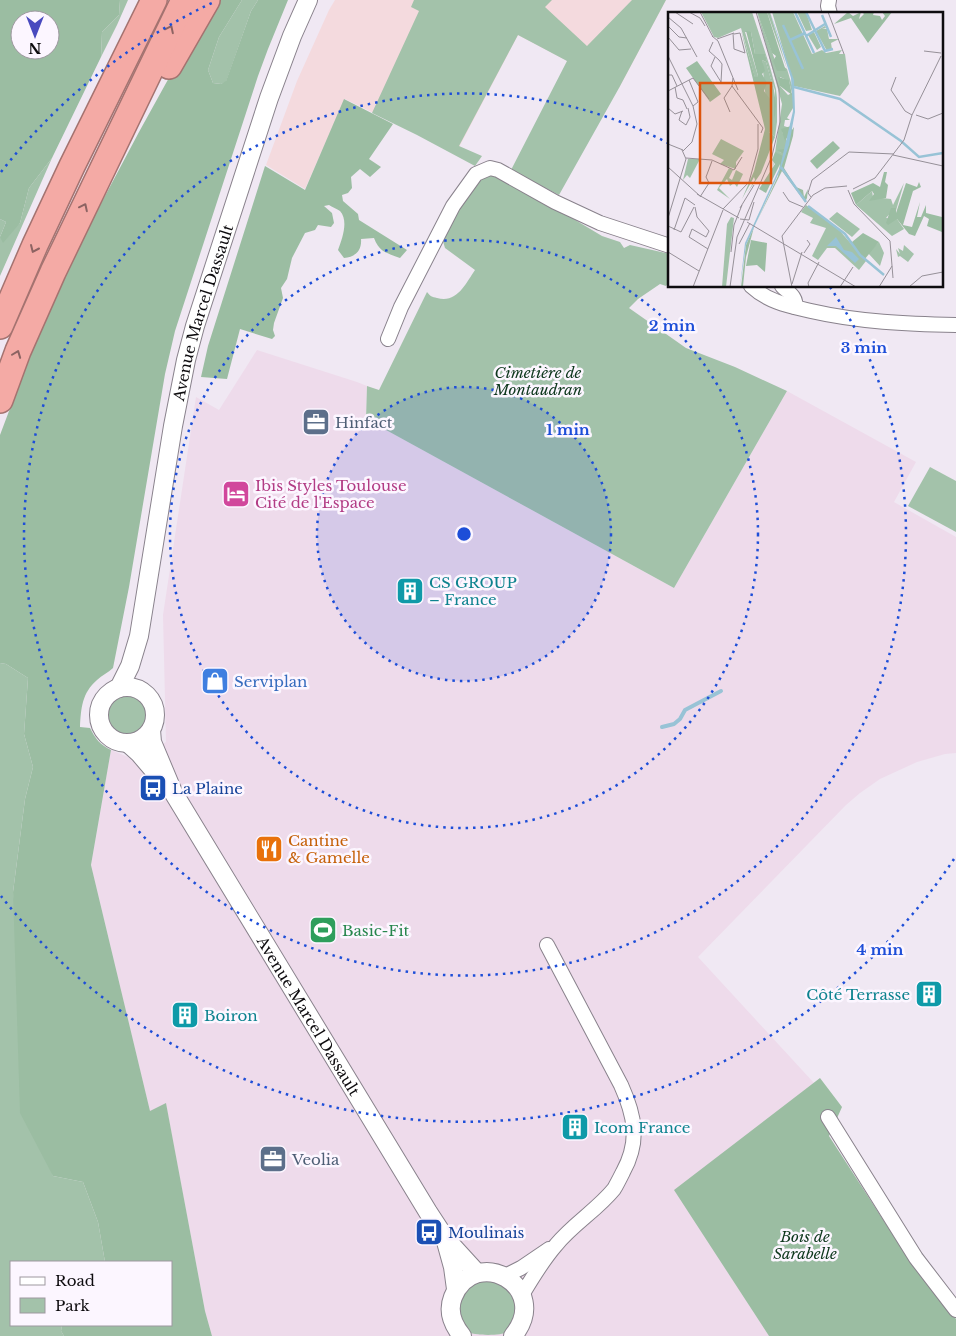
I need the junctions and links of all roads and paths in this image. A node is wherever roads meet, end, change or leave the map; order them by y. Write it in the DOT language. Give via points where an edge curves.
graph roads {
  1 [pos="137,0"];
  2 [pos="154,0"];
  3 [pos="184,0"];
  4 [pos="207,0"];
  5 [pos="308,0"];
  6 [pos="134,104"];
  7 [pos="72,166"];
  8 [pos="668,245"];
  9 [pos="754,288"];
  10 [pos="784,288"];
  11 [pos="795,307"];
  12 [pos="956,325"];
  13 [pos="0,326"];
  14 [pos="388,339"];
  15 [pos="0,400"];
  16 [pos="139,636"];
  17 [pos="119,688"];
  18 [pos="141,690"];
  19 [pos="151,730"];
  20 [pos="129,744"];
  21 [pos="173,792"];
  22 [pos="547,945"];
  23 [pos="828,1117"];
  24 [pos="445,1238"];
  25 [pos="556,1245"];
  26 [pos="477,1273"];
  27 [pos="505,1276"];
  28 [pos="456,1289"];
  29 [pos="522,1295"];
  30 [pos="956,1310"];
  31 [pos="462,1336"];
  32 [pos="513,1336"];
  1 -- 7 [label="highway"];
  2 -- 7 [label="highway"];
  6 -- 3 [label="highway, one-way"];
  4 -- 6 [label="highway" via="150,99"];
  5 -- 16 [label="street, Avenue Marcel Dassault" via="269,98 195,326 169,448"];
  15 -- 6 [label="highway, one-way" via="53,272"];
  7 -- 13 [label="highway, one-way"];
  8 -- 14 [label="street" via="591,219 498,170 483,170 470,181 453,206"];
  9 -- 11 [label="street" via="769,298"];
  10 -- 11 [label="street" via="795,298"];
  11 -- 12 [label="street" via="858,320"];
  16 -- 17 [label="street, Avenue Marcel Dassault"];
  16 -- 18 [label="street, Avenue Marcel Dassault"];
  17 -- 18 [label="street" via="126,686"];
  17 -- 20 [label="street, Avenue Marcel Dassault" via="104,698 98,716 100,725 111,739"];
  18 -- 19 [label="street, Avenue Marcel Dassault" via="154,705 156,715"];
  19 -- 20 [label="street" via="143,739"];
  19 -- 21 [label="street, Avenue Marcel Dassault" via="152,742"];
  20 -- 21 [label="street, Avenue Marcel Dassault"];
  21 -- 24 [label="street, Avenue Marcel Dassault"];
  22 -- 25 [label="street" via="621,1085 633,1118 634,1134 626,1166 614,1188"];
  23 -- 30 [label="street" via="916,1258"];
  24 -- 26 [label="street, Avenue Marcel Dassault"];
  24 -- 28 [label="street, Avenue Marcel Dassault"];
  25 -- 27 [label="street"];
  25 -- 29 [label="street"];
  26 -- 27 [label="street" via="492,1272"];
  26 -- 28 [label="street"];
  27 -- 29 [label="street" via="516,1284"];
  28 -- 31 [label="street, Avenue Marcel Dassault" via="450,1314"];
  29 -- 32 [label="street" via="524,1318"];
}
